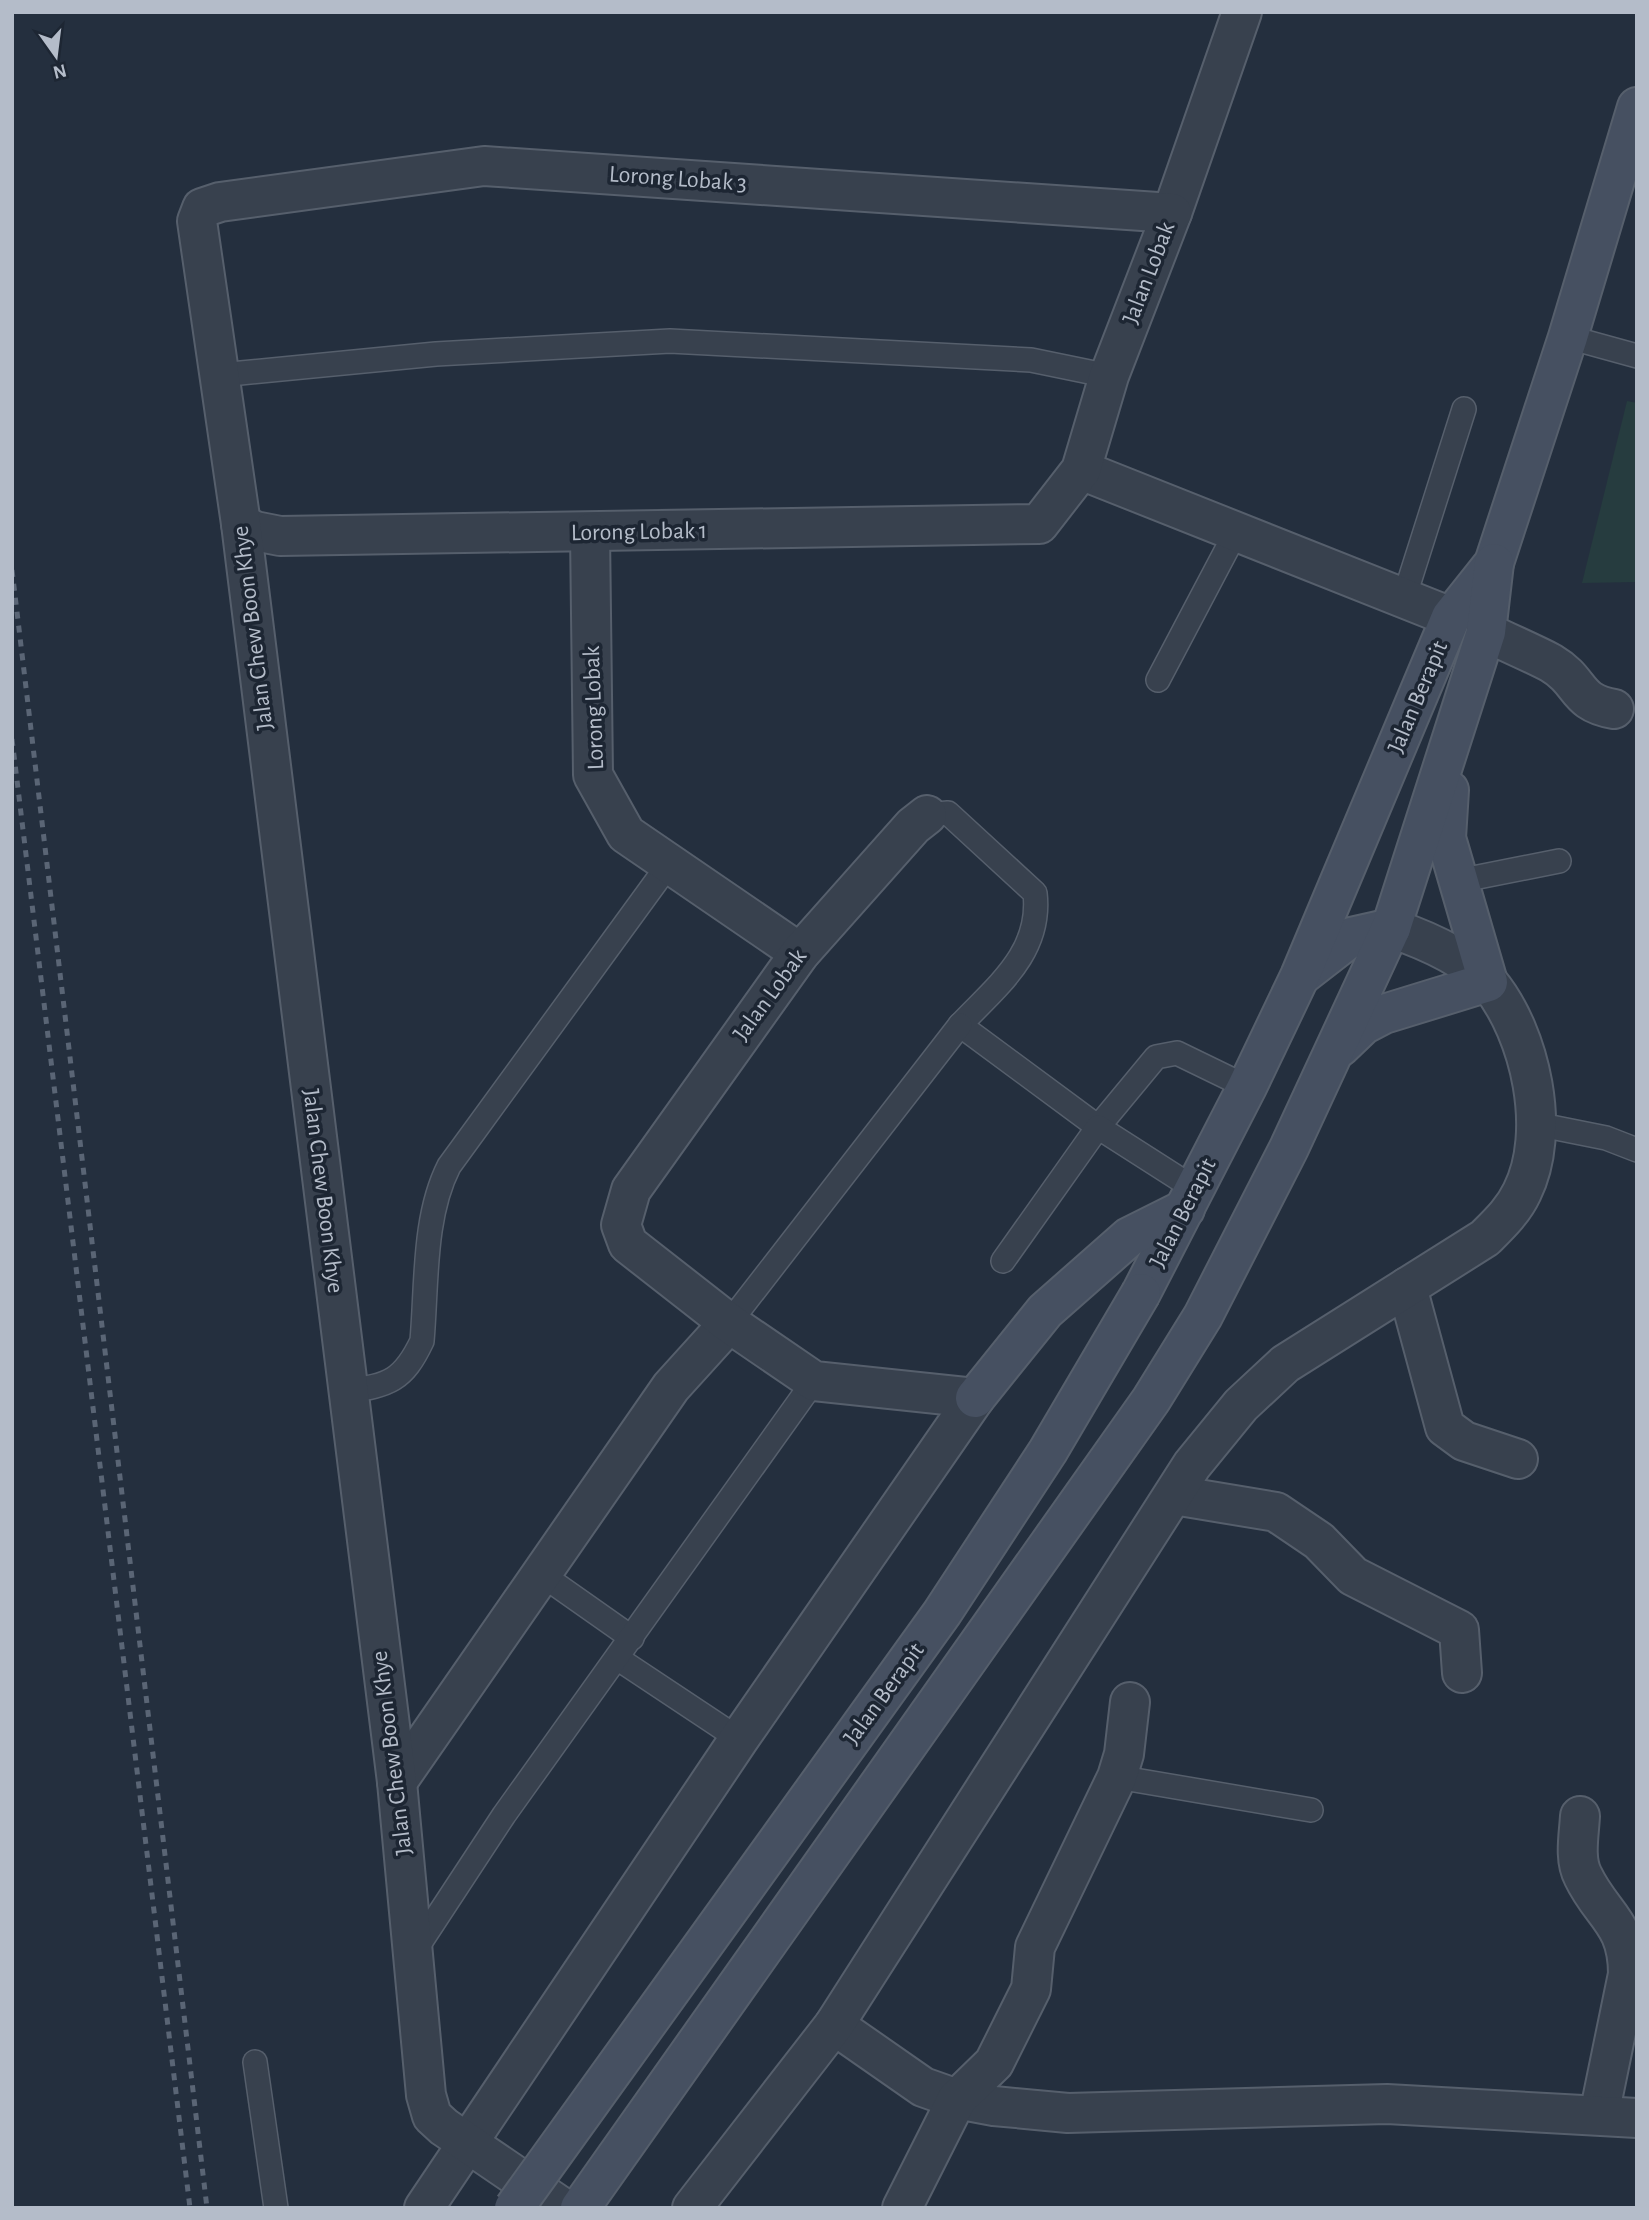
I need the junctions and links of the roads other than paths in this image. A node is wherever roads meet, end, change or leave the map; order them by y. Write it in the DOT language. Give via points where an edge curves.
graph roads {
  1 [pos="1242,12"];
  2 [pos="1637,107"];
  3 [pos="1172,213"];
  4 [pos="197,221"];
  5 [pos="1568,337"];
  6 [pos="1637,356"];
  7 [pos="220,375"];
  8 [pos="1109,376"];
  9 [pos="1464,409"];
  10 [pos="1081,470"];
  11 [pos="241,524"];
  12 [pos="1039,524"];
  13 [pos="1236,532"];
  14 [pos="590,533"];
  15 [pos="1494,563"];
  16 [pos="1404,598"];
  17 [pos="1451,617"];
  18 [pos="1486,632"];
  19 [pos="1158,680"];
  20 [pos="1614,709"];
  21 [pos="1452,742"];
  22 [pos="927,815"];
  23 [pos="1559,861"];
  24 [pos="669,864"];
  25 [pos="1458,881"];
  26 [pos="1391,928"];
  27 [pos="800,953"];
  28 [pos="1300,976"];
  29 [pos="1488,982"];
  30 [pos="960,1025"];
  31 [pos="1334,1053"];
  32 [pos="1247,1087"];
  33 [pos="1536,1124"];
  34 [pos="1098,1127"];
  35 [pos="1637,1150"];
  36 [pos="1190,1199"];
  37 [pos="1003,1261"];
  38 [pos="1407,1287"];
  39 [pos="729,1323"];
  40 [pos="814,1381"];
  41 [pos="348,1391"];
  42 [pos="975,1398"];
  43 [pos="1518,1459"];
  44 [pos="1174,1495"];
  45 [pos="541,1574"];
  46 [pos="632,1638"];
  47 [pos="617,1658"];
  48 [pos="1462,1673"];
  49 [pos="1130,1702"];
  50 [pos="739,1739"];
  51 [pos="1117,1777"];
  52 [pos="397,1782"];
  53 [pos="1311,1810"];
  54 [pos="1580,1816"];
  55 [pos="414,1952"];
  56 [pos="834,2025"];
  57 [pos="255,2062"];
  58 [pos="957,2099"];
  59 [pos="1599,2115"];
  60 [pos="1637,2118"];
  61 [pos="469,2141"];
  62 [pos="276,2208"];
  63 [pos="424,2208"];
  64 [pos="514,2208"];
  65 [pos="563,2208"];
  66 [pos="580,2208"];
  67 [pos="692,2208"];
  68 [pos="902,2208"];
  1 -- 3 [label="street, Jalan Lobak"];
  2 -- 5 [label="main road, Jalan Berapit"];
  3 -- 4 [label="street, Lorong Lobak 3" via="484,166 220,202 202,208"];
  3 -- 8 [label="street, Jalan Lobak"];
  4 -- 7 [label="street, Jalan Chew Boon Khye"];
  5 -- 6 [label="lane"];
  5 -- 15 [label="main road, Jalan Berapit"];
  7 -- 8 [label="lane" via="436,354 670,341 1031,360"];
  7 -- 11 [label="street, Jalan Chew Boon Khye"];
  8 -- 10 [label="street, Jalan Lobak"];
  9 -- 16 [label="lane"];
  10 -- 12 [label="street, Jalan Lobak"];
  10 -- 13 [label="street"];
  11 -- 14 [label="street, Lorong Lobak 1" via="281,536"];
  11 -- 41 [label="street, Jalan Chew Boon Khye"];
  12 -- 14 [label="street, Lorong Lobak 1"];
  13 -- 16 [label="street"];
  13 -- 19 [label="lane"];
  14 -- 24 [label="street, Lorong Lobak" via="593,775 626,834"];
  15 -- 17 [label="main road, Jalan Berapit"];
  15 -- 18 [label="main road"];
  16 -- 17 [label="street"];
  17 -- 28 [label="main road, Jalan Berapit"];
  18 -- 20 [label="street" via="1551,664 1578,686 1586,701"];
  18 -- 21 [label="main road"];
  21 -- 25 [label="main road" via="1446,838"];
  21 -- 26 [label="main road"];
  22 -- 27 [label="street, Jalan Lobak" via="913,825"];
  22 -- 30 [label="lane" via="948,813 1035,893 1038,918 1029,942 1010,972"];
  23 -- 25 [label="lane"];
  24 -- 27 [label="street, Lorong Lobak"];
  24 -- 41 [label="lane" via="439,1185 422,1341 415,1356 401,1375 383,1385"];
  25 -- 29 [label="main road"];
  26 -- 28 [label="main road" via="1351,937"];
  26 -- 29 [label="street" via="1436,944"];
  26 -- 31 [label="main road"];
  27 -- 39 [label="street, Jalan Lobak" via="631,1190 621,1225 628,1244"];
  28 -- 32 [label="main road, Jalan Berapit"];
  29 -- 31 [label="main road" via="1384,1014 1363,1025"];
  29 -- 33 [label="street" via="1518,1038 1530,1072"];
  30 -- 34 [label="lane"];
  30 -- 39 [label="lane"];
  31 -- 66 [label="main road" via="1203,1316 1143,1411"];
  32 -- 34 [label="lane" via="1177,1053 1156,1057"];
  32 -- 36 [label="main road, Jalan Berapit"];
  33 -- 35 [label="lane" via="1606,1138"];
  33 -- 38 [label="street" via="1533,1160 1507,1217 1485,1238"];
  34 -- 36 [label="lane"];
  34 -- 37 [label="lane"];
  36 -- 42 [label="main road" via="1129,1237 1045,1311"];
  36 -- 64 [label="main road, Jalan Berapit, bridge" via="1048,1451 942,1613"];
  38 -- 43 [label="street" via="1445,1427 1464,1441"];
  38 -- 44 [label="street" via="1284,1364 1241,1405"];
  39 -- 40 [label="street, Jalan Lobak"];
  39 -- 45 [label="street" via="671,1387"];
  40 -- 42 [label="street"];
  40 -- 46 [label="lane"];
  41 -- 52 [label="street, Jalan Chew Boon Khye"];
  42 -- 50 [label="street"];
  44 -- 48 [label="street" via="1276,1512 1320,1541 1353,1576 1459,1630"];
  44 -- 56 [label="street"];
  45 -- 46 [label="lane"];
  45 -- 52 [label="street"];
  46 -- 47 [label="lane"];
  47 -- 50 [label="lane"];
  47 -- 55 [label="lane"];
  49 -- 51 [label="street"];
  50 -- 61 [label="street"];
  51 -- 53 [label="lane"];
  51 -- 58 [label="street" via="1035,1947 1031,1989 994,2063"];
  52 -- 55 [label="street, Jalan Chew Boon Khye"];
  54 -- 59 [label="street" via="1582,1875 1618,1925 1628,1951 1628,1974"];
  55 -- 61 [label="street, Jalan Chew Boon Khye" via="426,2095 432,2116"];
  56 -- 58 [label="street" via="906,2078"];
  56 -- 67 [label="street"];
  57 -- 62 [label="lane"];
  58 -- 59 [label="street" via="1068,2113 1387,2104"];
  58 -- 68 [label="street"];
  59 -- 60 [label="street"];
  61 -- 63 [label="street"];
  61 -- 65 [label="street, Jalan Chew Boon Khye"];
}
